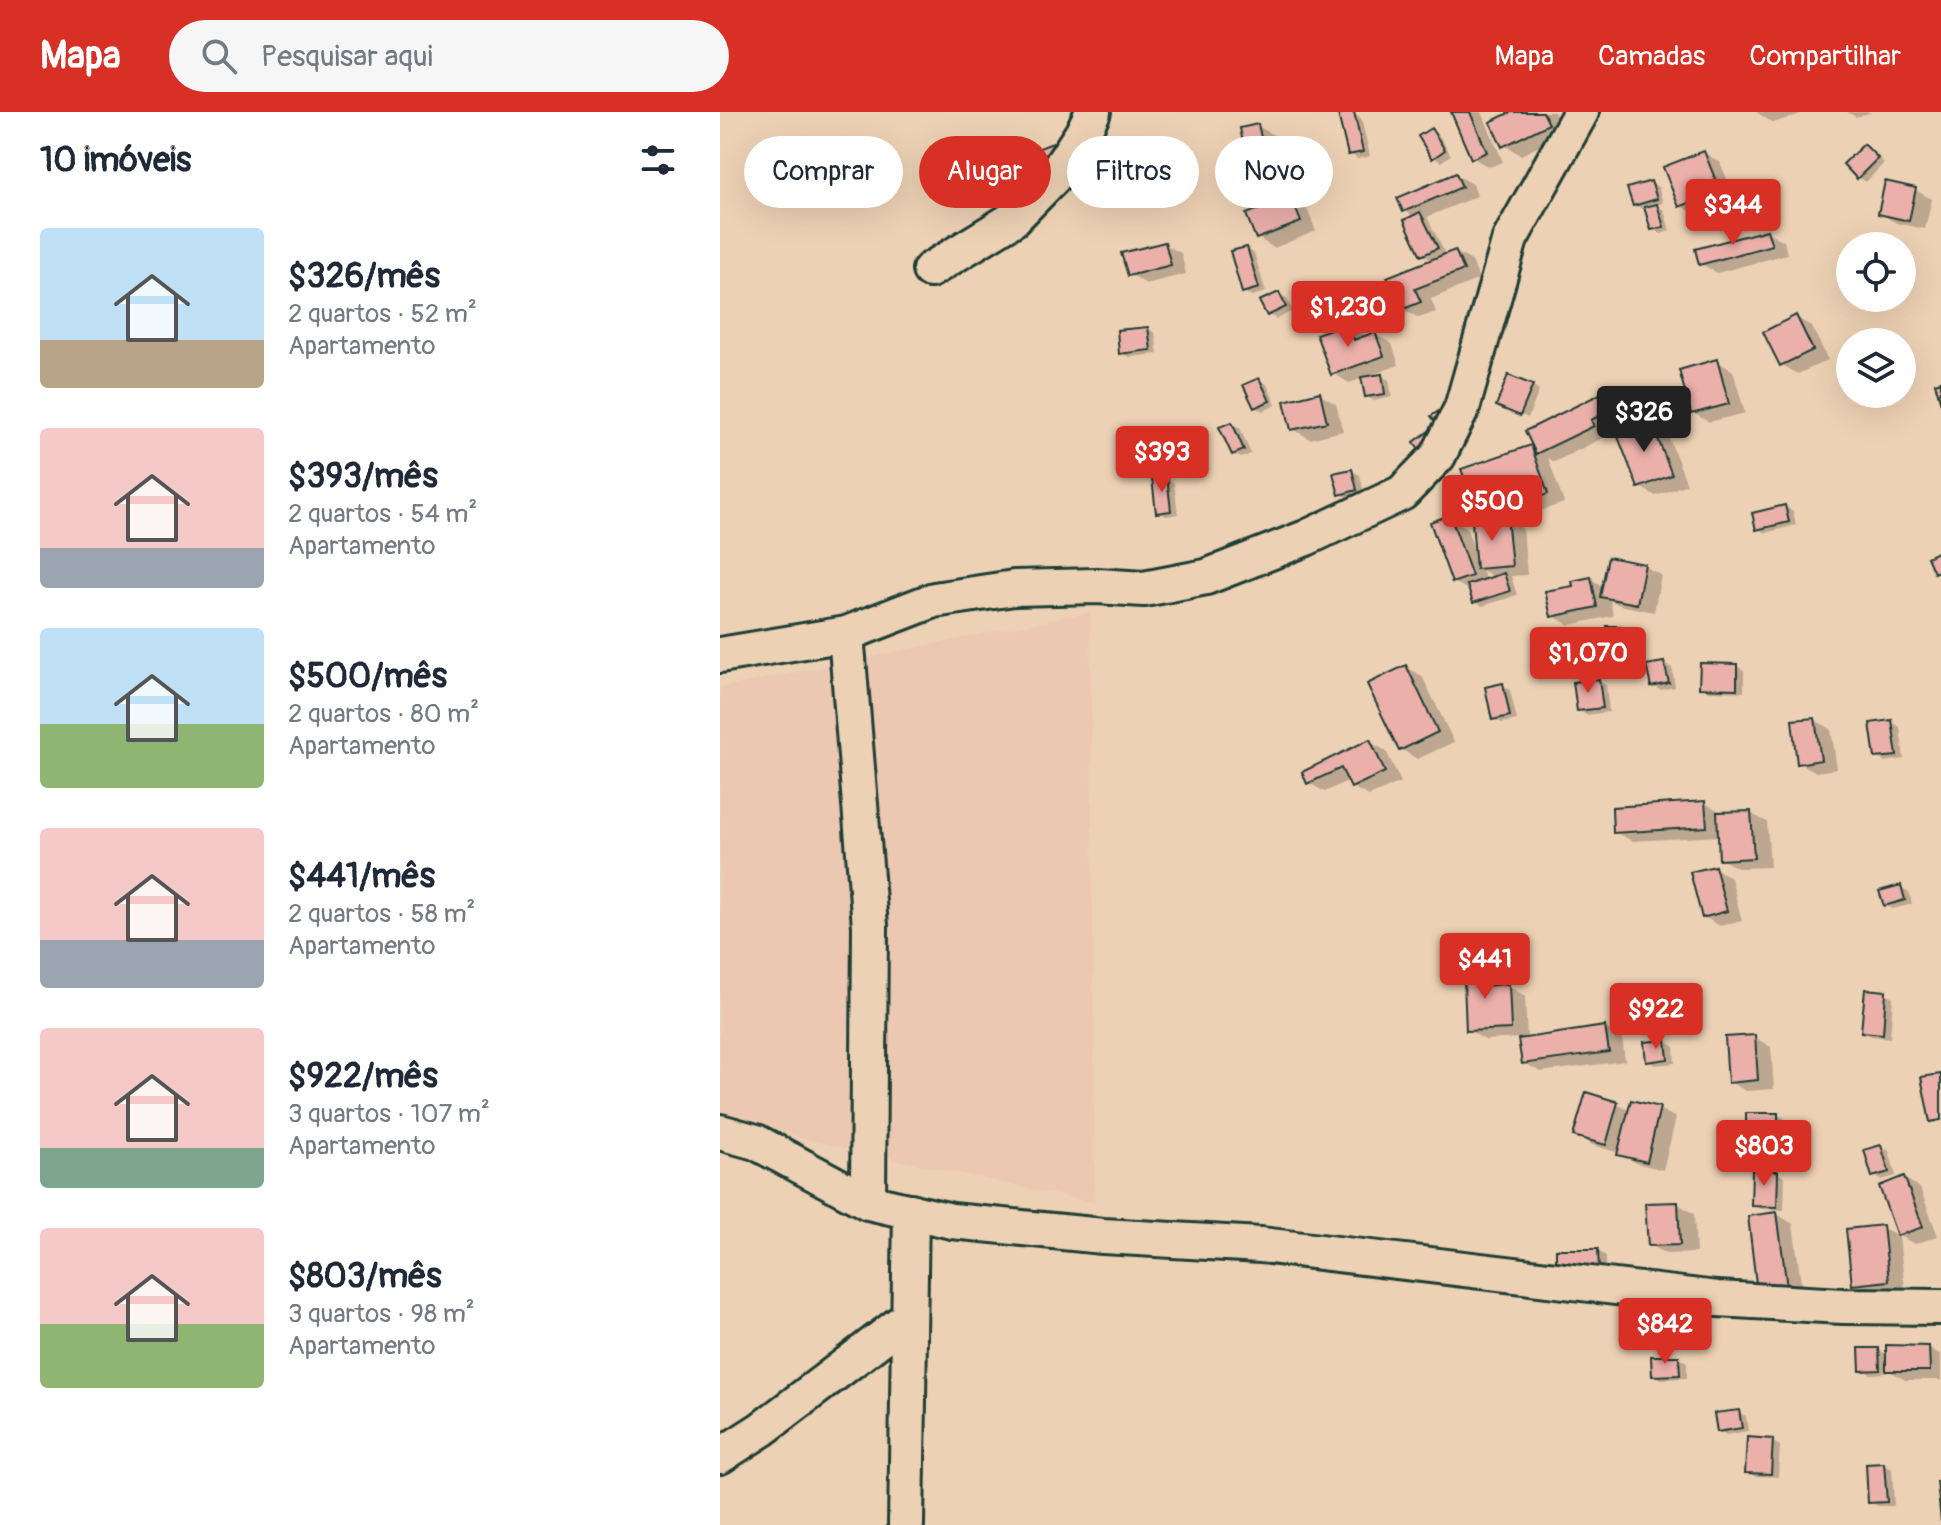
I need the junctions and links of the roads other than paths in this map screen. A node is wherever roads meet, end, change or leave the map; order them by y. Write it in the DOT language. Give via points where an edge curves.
graph roads {
  1 [pos="1092,112"];
  2 [pos="1581,112"];
  3 [pos="930,270"];
  4 [pos="846,634"];
  5 [pos="720,655"];
  6 [pos="720,1132"];
  7 [pos="868,1202"];
  8 [pos="911,1211"];
  9 [pos="1941,1307"];
  10 [pos="909,1317"];
  11 [pos="720,1456"];
  12 [pos="906,1525"];
  1 -- 3 [label="street" via="1053,178 1013,219"];
  2 -- 4 [label="street" via="1510,239 1462,408 1438,456 1402,493 1206,577 1144,589 1014,588 934,600"];
  4 -- 5 [label="street"];
  4 -- 7 [label="street" via="870,926"];
  6 -- 7 [label="street" via="756,1142"];
  7 -- 8 [label="street"];
  8 -- 9 [label="street" via="952,1221 1261,1245 1717,1299"];
  8 -- 10 [label="street"];
  10 -- 11 [label="street"];
  10 -- 12 [label="street"];
}
